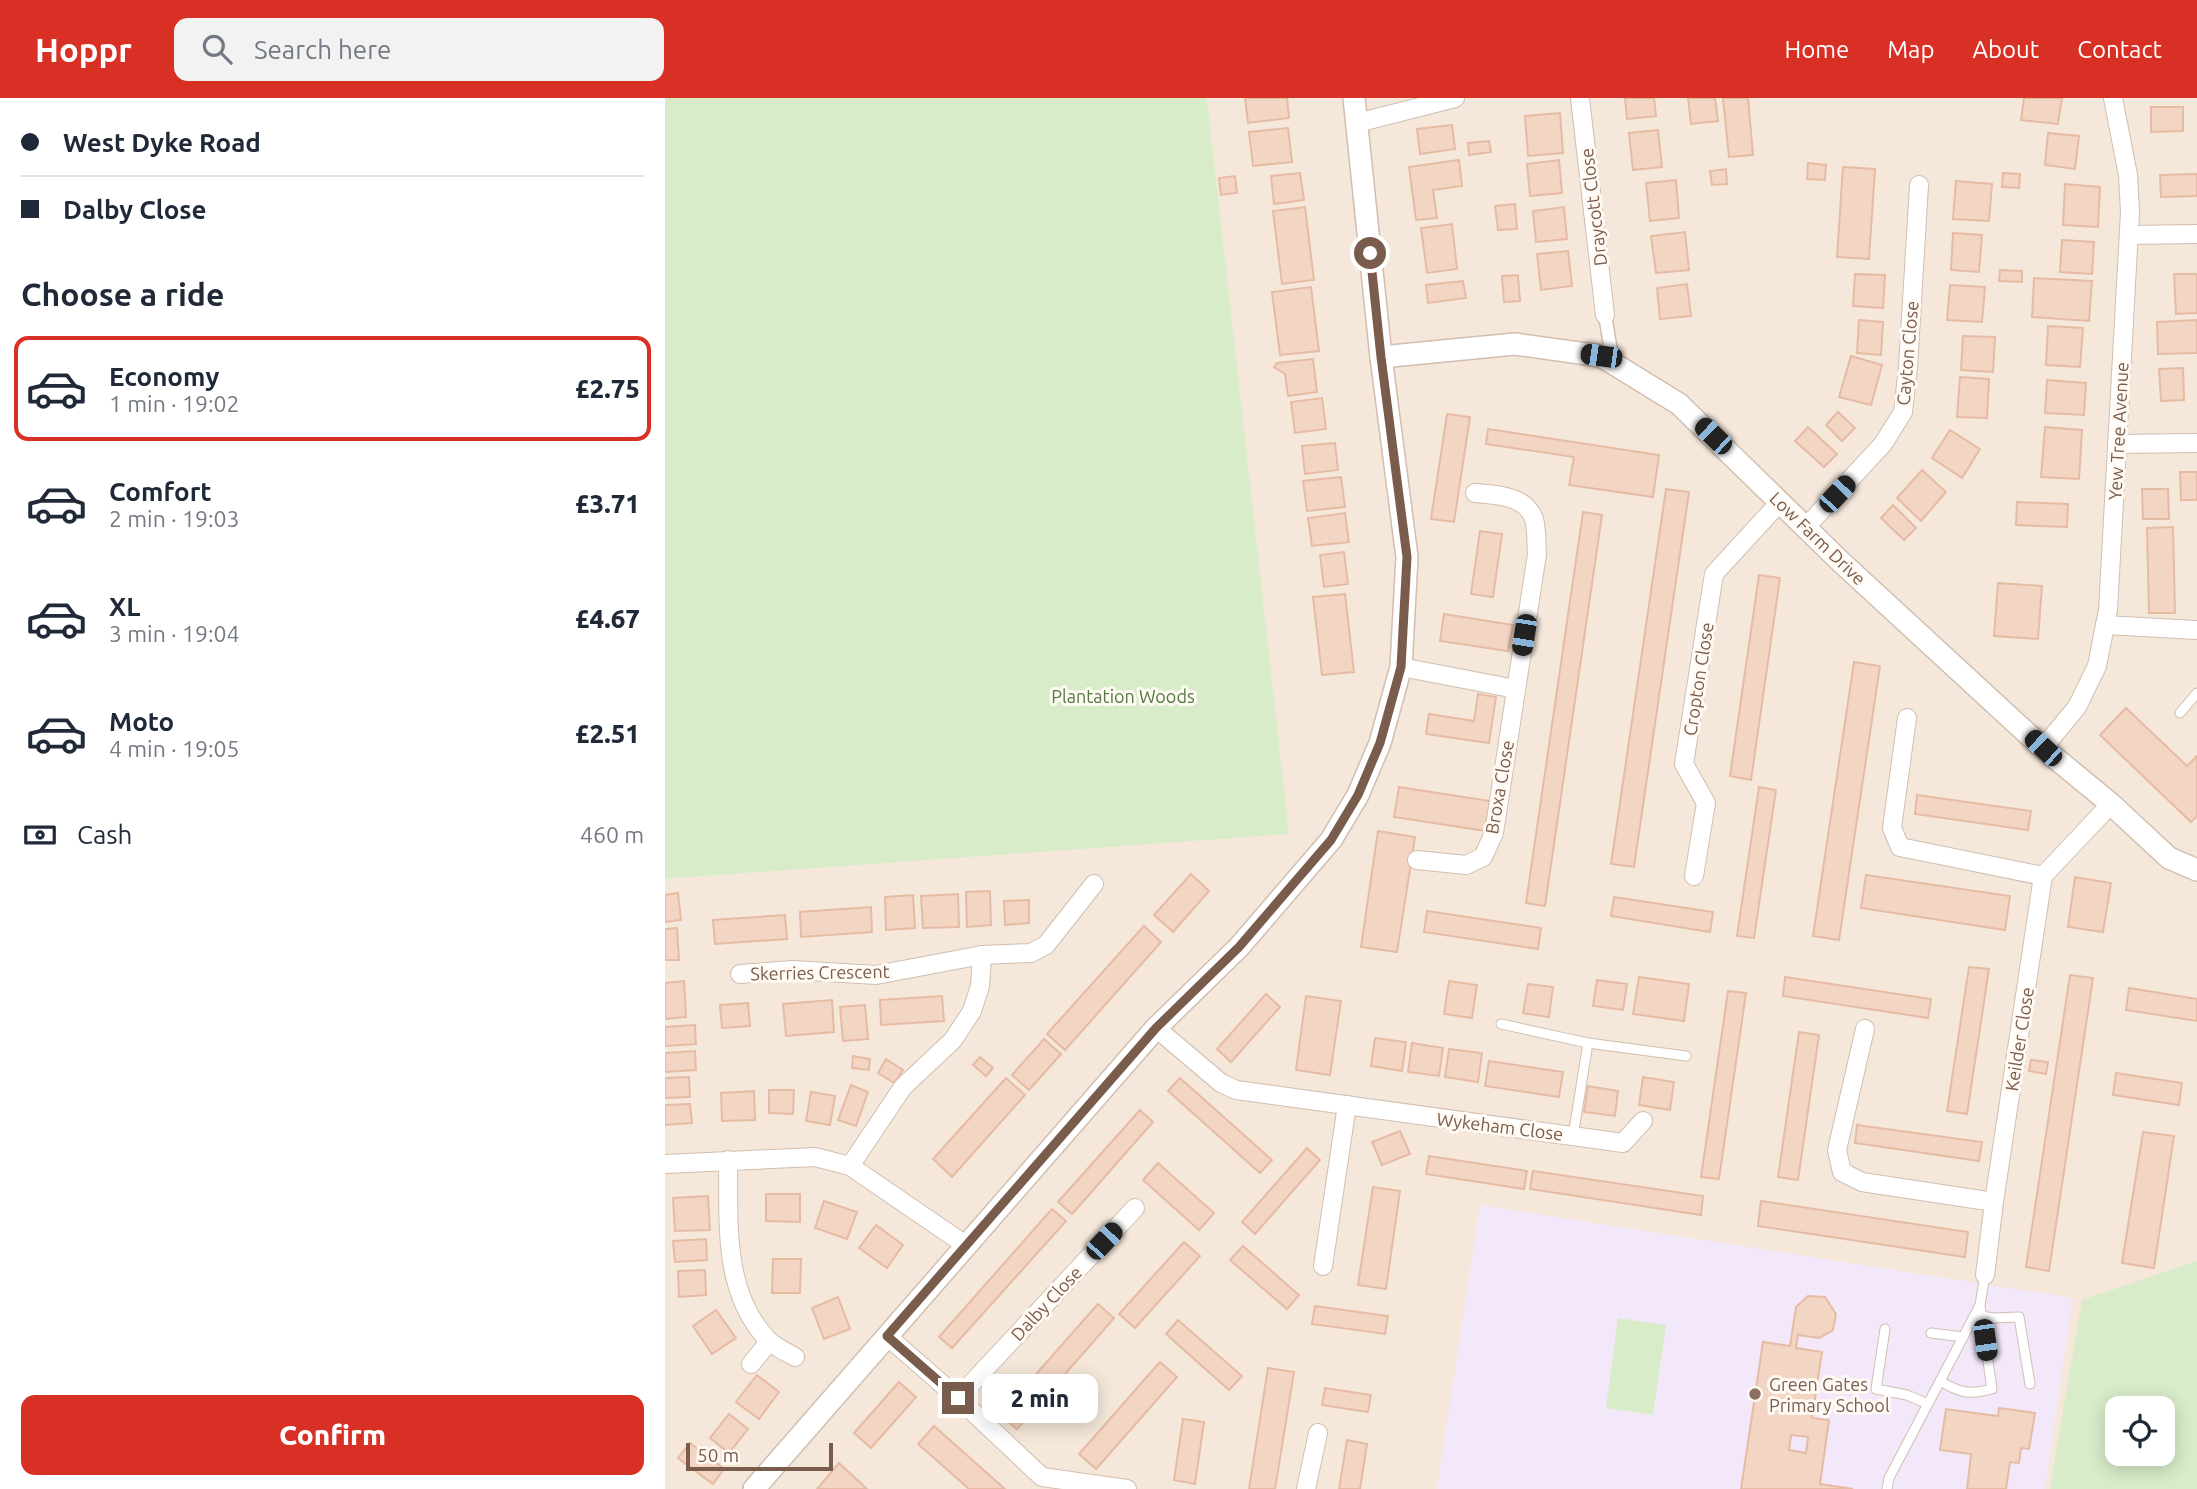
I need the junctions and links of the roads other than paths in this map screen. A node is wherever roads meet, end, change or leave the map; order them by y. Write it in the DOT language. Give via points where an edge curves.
graph roads {
  1 [pos="1354,98"];
  2 [pos="1455,98"];
  3 [pos="1580,98"];
  4 [pos="2113,98"];
  5 [pos="1357,123"];
  6 [pos="1919,185"];
  7 [pos="2197,234"];
  8 [pos="2129,235"];
  9 [pos="1605,315"];
  10 [pos="1381,357"];
  11 [pos="1613,363"];
  12 [pos="2197,443"];
  13 [pos="2117,444"];
  14 [pos="1475,493"];
  15 [pos="1780,502"];
  16 [pos="1805,527"];
  17 [pos="2105,625"];
  18 [pos="2197,630"];
  19 [pos="1401,667"];
  20 [pos="1515,689"];
  21 [pos="2197,693"];
  22 [pos="2180,713"];
  23 [pos="1907,718"];
  24 [pos="2043,748"];
  25 [pos="2111,804"];
  26 [pos="1417,860"];
  27 [pos="2197,870"];
  28 [pos="1694,876"];
  29 [pos="2043,876"];
  30 [pos="1094,884"];
  31 [pos="982,955"];
  32 [pos="740,974"];
  33 [pos="1501,1024"];
  34 [pos="1156,1028"];
  35 [pos="1865,1029"];
  36 [pos="1588,1043"];
  37 [pos="1686,1056"];
  38 [pos="1347,1105"];
  39 [pos="1643,1121"];
  40 [pos="1573,1136"];
  41 [pos="728,1160"];
  42 [pos="665,1164"];
  43 [pos="850,1166"];
  44 [pos="1994,1202"];
  45 [pos="1135,1208"];
  46 [pos="967,1246"];
  47 [pos="1323,1266"];
  48 [pos="1985,1275"];
  49 [pos="1980,1305"];
  50 [pos="1982,1316"];
  51 [pos="1885,1329"];
  52 [pos="1931,1333"];
  53 [pos="887,1336"];
  54 [pos="1963,1337"];
  55 [pos="769,1342"];
  56 [pos="795,1357"];
  57 [pos="751,1364"];
  58 [pos="1940,1381"];
  59 [pos="2030,1384"];
  60 [pos="958,1398"];
  61 [pos="1928,1404"];
  62 [pos="1318,1433"];
  63 [pos="761,1487"];
  64 [pos="1127,1489"];
  65 [pos="1306,1489"];
  66 [pos="1887,1489"];
  1 -- 5 [label="street"];
  2 -- 5 [label="street"];
  3 -- 9 [label="street, Draycott Close"];
  4 -- 8 [label="street, Yew Tree Avenue" via="2128,175"];
  5 -- 10 [label="street"];
  6 -- 16 [label="street, Cayton Close" via="1903,412 1883,444"];
  7 -- 8 [label="street"];
  8 -- 13 [label="street, Yew Tree Avenue"];
  9 -- 11 [label="street"];
  10 -- 11 [label="street, Low Farm Drive" via="1515,344 1601,356"];
  10 -- 19 [label="street" via="1407,557"];
  11 -- 15 [label="street, Low Farm Drive" via="1679,404"];
  12 -- 13 [label="street"];
  13 -- 17 [label="street, Yew Tree Avenue"];
  14 -- 20 [label="street, Broxa Close" via="1520,500 1534,519 1537,554"];
  15 -- 16 [label="street, Low Farm Drive"];
  15 -- 28 [label="street, Cropton Close" via="1714,574 1684,764 1706,803"];
  16 -- 24 [label="street, Low Farm Drive"];
  17 -- 18 [label="street"];
  17 -- 24 [label="street, Yew Tree Avenue" via="2097,666 2077,707"];
  19 -- 20 [label="street"];
  19 -- 34 [label="street" via="1380,743 1358,795 1331,840 1239,947"];
  20 -- 26 [label="street, Broxa Close" via="1494,833 1483,857 1466,865"];
  21 -- 22 [label="lane"];
  23 -- 29 [label="street" via="1892,828 1899,846"];
  24 -- 25 [label="street, Low Farm Drive"];
  25 -- 27 [label="street, Low Farm Drive" via="2169,858"];
  25 -- 29 [label="street"];
  29 -- 44 [label="street, Keilder Close"];
  30 -- 31 [label="street, Skerries Crescent" via="1046,945 1031,953"];
  31 -- 32 [label="street, Skerries Crescent" via="876,975 793,970"];
  31 -- 43 [label="street" via="972,1011 953,1040 903,1087"];
  33 -- 36 [label="lane"];
  34 -- 38 [label="street, Wykeham Close" via="1221,1083 1236,1090"];
  34 -- 46 [label="street"];
  35 -- 44 [label="street" via="1837,1150 1842,1172 1862,1181"];
  36 -- 37 [label="lane"];
  36 -- 40 [label="lane"];
  38 -- 40 [label="street, Wykeham Close"];
  38 -- 47 [label="street"];
  39 -- 40 [label="street, Wykeham Close" via="1623,1143"];
  41 -- 42 [label="street"];
  41 -- 43 [label="street" via="815,1157"];
  41 -- 55 [label="street" via="731,1260 752,1321"];
  43 -- 46 [label="street"];
  44 -- 48 [label="street, Keilder Close"];
  45 -- 60 [label="street, Dalby Close"];
  46 -- 53 [label="street"];
  48 -- 49 [label="lane"];
  49 -- 50 [label="lane"];
  49 -- 54 [label="lane"];
  50 -- 58 [label="lane" via="1992,1389 1974,1394"];
  50 -- 59 [label="lane" via="2019,1317"];
  51 -- 61 [label="lane" via="1876,1389"];
  52 -- 54 [label="lane"];
  53 -- 60 [label="street"];
  53 -- 63 [label="street"];
  54 -- 58 [label="lane"];
  55 -- 56 [label="street"];
  55 -- 57 [label="street"];
  58 -- 61 [label="lane"];
  60 -- 64 [label="street" via="1042,1477"];
  61 -- 66 [label="lane"];
  62 -- 65 [label="street"];
}
